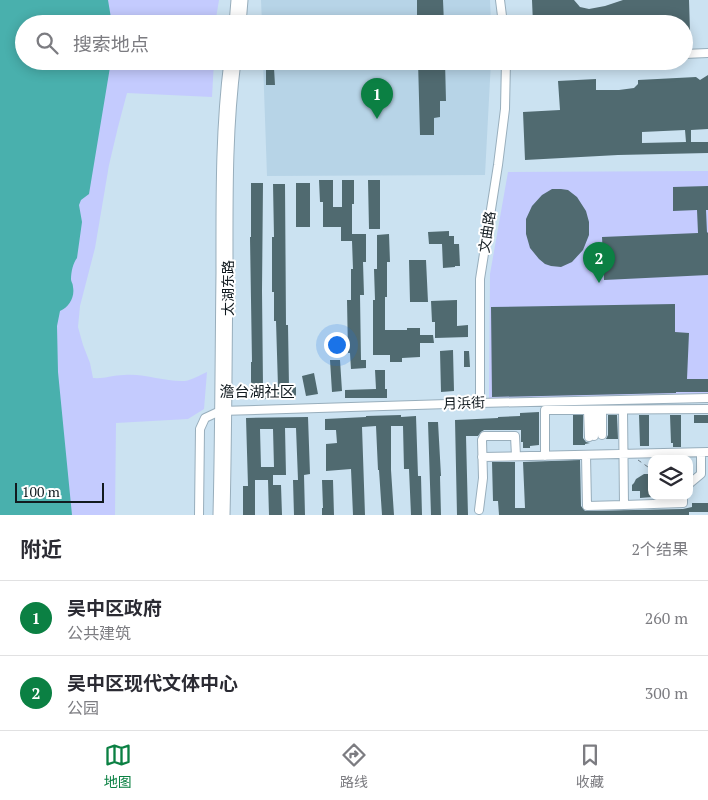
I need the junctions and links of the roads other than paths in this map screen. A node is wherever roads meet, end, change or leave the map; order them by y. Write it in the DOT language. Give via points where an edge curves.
graph roads {
  1 [pos="236,0"];
  2 [pos="244,0"];
  3 [pos="500,0"];
  4 [pos="235,15"];
  5 [pos="243,15"];
  6 [pos="502,15"];
  7 [pos="708,53"];
  8 [pos="693,54"];
  9 [pos="228,70"];
  10 [pos="235,70"];
  11 [pos="506,70"];
  12 [pos="708,398"];
  13 [pos="480,403"];
  14 [pos="708,409"];
  15 [pos="595,410"];
  16 [pos="623,410"];
  17 [pos="224,411"];
  18 [pos="705,452"];
  19 [pos="624,454"];
  20 [pos="586,455"];
  21 [pos="516,456"];
  22 [pos="545,456"];
  23 [pos="482,457"];
  24 [pos="693,481"];
  25 [pos="683,500"];
  26 [pos="624,505"];
  27 [pos="479,510"];
  28 [pos="198,515"];
  29 [pos="218,515"];
  30 [pos="225,515"];
  1 -- 4 [label="main road"];
  2 -- 5 [label="main road"];
  3 -- 6 [label="street"];
  7 -- 8 [label="street"];
  9 -- 17 [label="main road, 太湖东路" via="221,157"];
  10 -- 17 [label="main road, 太湖东路" via="228,157"];
  11 -- 13 [label="street, 文曲路" via="505,109 480,279"];
  12 -- 13 [label="street, 月浜街"];
  13 -- 17 [label="street, 月浜街"];
  14 -- 16 [label="street"];
  15 -- 15 [label="street" via="595,436"];
  15 -- 16 [label="street"];
  15 -- 22 [label="street" via="545,410"];
  16 -- 19 [label="street"];
  17 -- 28 [label="street" via="205,418 200,429"];
  17 -- 29 [label="main road, 太湖东路"];
  17 -- 30 [label="main road, 太湖东路"];
  18 -- 19 [label="street"];
  18 -- 24 [label="street" via="701,474"];
  19 -- 20 [label="street"];
  19 -- 26 [label="street"];
  20 -- 22 [label="street"];
  20 -- 26 [label="street" via="587,506"];
  21 -- 22 [label="street"];
  21 -- 23 [label="street"];
  21 -- 23 [label="street" via="515,436 484,436"];
  23 -- 27 [label="street"];
  25 -- 26 [label="street" via="683,503"];
}
